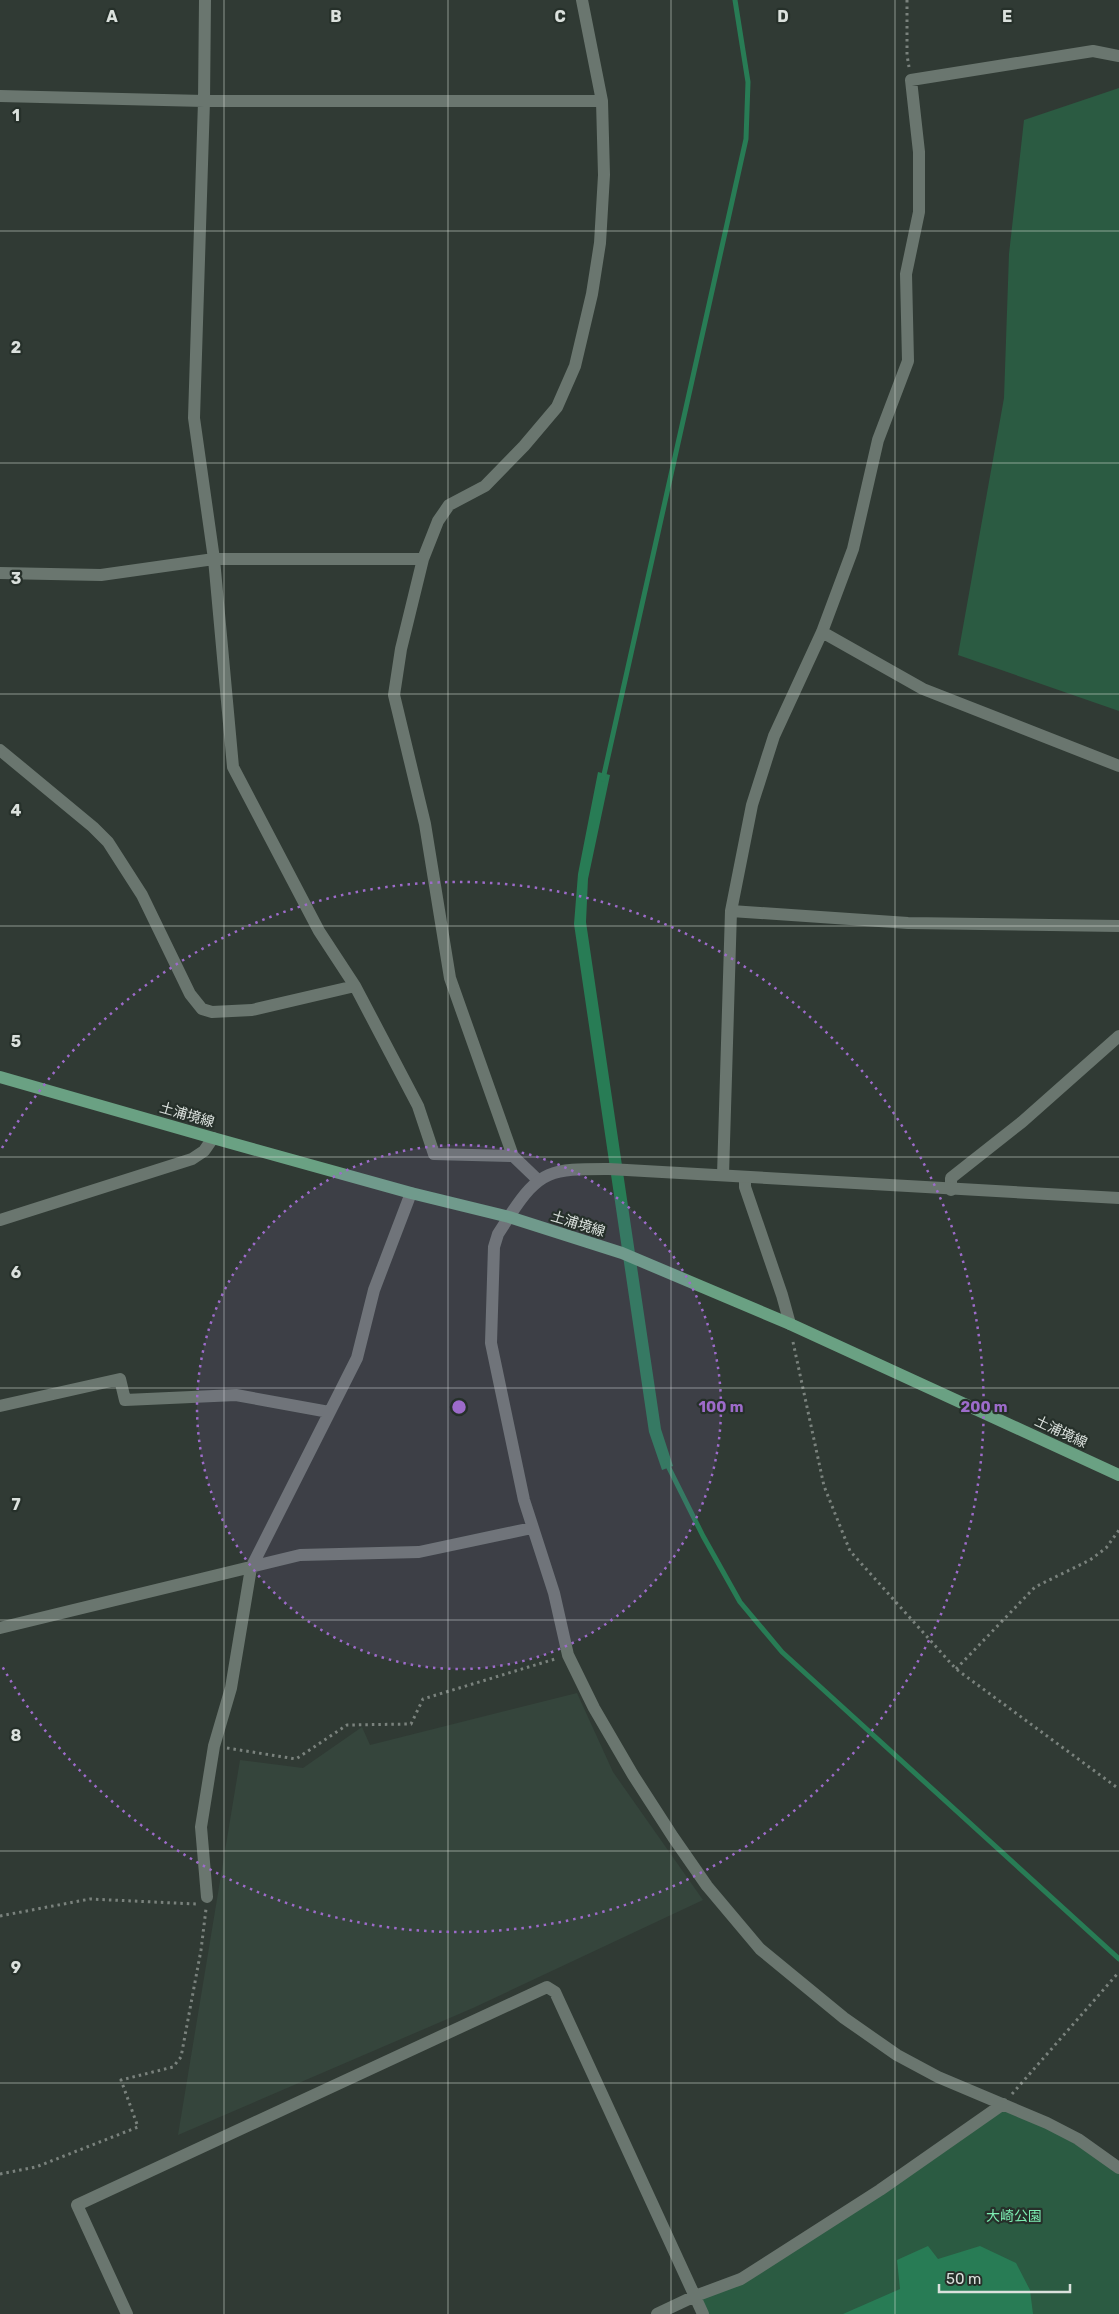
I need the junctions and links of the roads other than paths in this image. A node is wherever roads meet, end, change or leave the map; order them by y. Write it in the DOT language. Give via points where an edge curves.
graph roads {
  1 [pos="205,0"];
  2 [pos="582,0"];
  3 [pos="1119,56"];
  4 [pos="0,96"];
  5 [pos="204,101"];
  6 [pos="602,101"];
  7 [pos="214,559"];
  8 [pos="423,559"];
  9 [pos="0,573"];
  10 [pos="822,632"];
  11 [pos="0,750"];
  12 [pos="1119,766"];
  13 [pos="730,911"];
  14 [pos="1119,926"];
  15 [pos="355,986"];
  16 [pos="1119,1036"];
  17 [pos="0,1077"];
  18 [pos="213,1138"];
  19 [pos="513,1156"];
  20 [pos="723,1175"];
  21 [pos="745,1177"];
  22 [pos="538,1180"];
  23 [pos="951,1190"];
  24 [pos="410,1193"];
  25 [pos="1119,1198"];
  26 [pos="508,1217"];
  27 [pos="0,1220"];
  28 [pos="790,1324"];
  29 [pos="0,1406"];
  30 [pos="329,1412"];
  31 [pos="1119,1476"];
  32 [pos="532,1528"];
  33 [pos="251,1568"];
  34 [pos="0,1628"];
  35 [pos="207,1900"];
  36 [pos="1003,2104"];
  37 [pos="1119,2168"];
  38 [pos="695,2296"];
  39 [pos="127,2314"];
  40 [pos="657,2314"];
  41 [pos="703,2314"];
  1 -- 5 [label="street"];
  2 -- 6 [label="street"];
  3 -- 10 [label="street" via="1093,51 911,80 919,152 919,212 906,274 908,360 878,440 853,548"];
  4 -- 5 [label="street"];
  5 -- 6 [label="street"];
  5 -- 7 [label="street" via="194,418"];
  6 -- 8 [label="street" via="604,175 600,243 575,366 557,406 524,446 485,486 449,505 438,521"];
  7 -- 8 [label="street"];
  7 -- 9 [label="street" via="101,575"];
  7 -- 15 [label="street" via="233,767 319,931"];
  8 -- 19 [label="street" via="401,649 394,695 425,824 450,978"];
  10 -- 12 [label="street" via="923,689"];
  10 -- 13 [label="street" via="774,736 752,805"];
  11 -- 15 [label="street" via="108,842 142,895 190,994 202,1009 212,1012 252,1010"];
  13 -- 14 [label="street" via="908,923"];
  13 -- 20 [label="street"];
  15 -- 19 [label="street" via="418,1106 434,1154"];
  16 -- 23 [label="street" via="1022,1122 951,1178"];
  17 -- 18 [label="main road, 土浦境線"];
  18 -- 24 [label="main road, 土浦境線"];
  18 -- 27 [label="street" via="204,1151 192,1159"];
  19 -- 22 [label="street"];
  20 -- 21 [label="street"];
  20 -- 22 [label="street" via="574,1169 552,1172"];
  21 -- 23 [label="street"];
  21 -- 28 [label="street" via="745,1187"];
  22 -- 26 [label="street"];
  23 -- 25 [label="street"];
  24 -- 26 [label="main road, 土浦境線"];
  24 -- 30 [label="street" via="374,1290 357,1358"];
  26 -- 28 [label="main road, 土浦境線" via="622,1253"];
  26 -- 32 [label="street" via="494,1247 491,1343"];
  28 -- 31 [label="main road, 土浦境線"];
  29 -- 30 [label="street" via="120,1380 126,1400 236,1395"];
  30 -- 33 [label="street"];
  32 -- 33 [label="street" via="419,1552 300,1555"];
  32 -- 36 [label="street" via="554,1593 568,1655 633,1775 707,1886 760,1949 844,2018 896,2055 938,2077"];
  33 -- 34 [label="street"];
  33 -- 35 [label="street" via="231,1688 214,1746 201,1827"];
  36 -- 37 [label="street" via="1078,2139"];
  36 -- 38 [label="street" via="880,2190 741,2279"];
  38 -- 39 [label="street" via="555,1992 547,1987 77,2204"];
  38 -- 40 [label="street"];
  38 -- 41 [label="street"];
}
